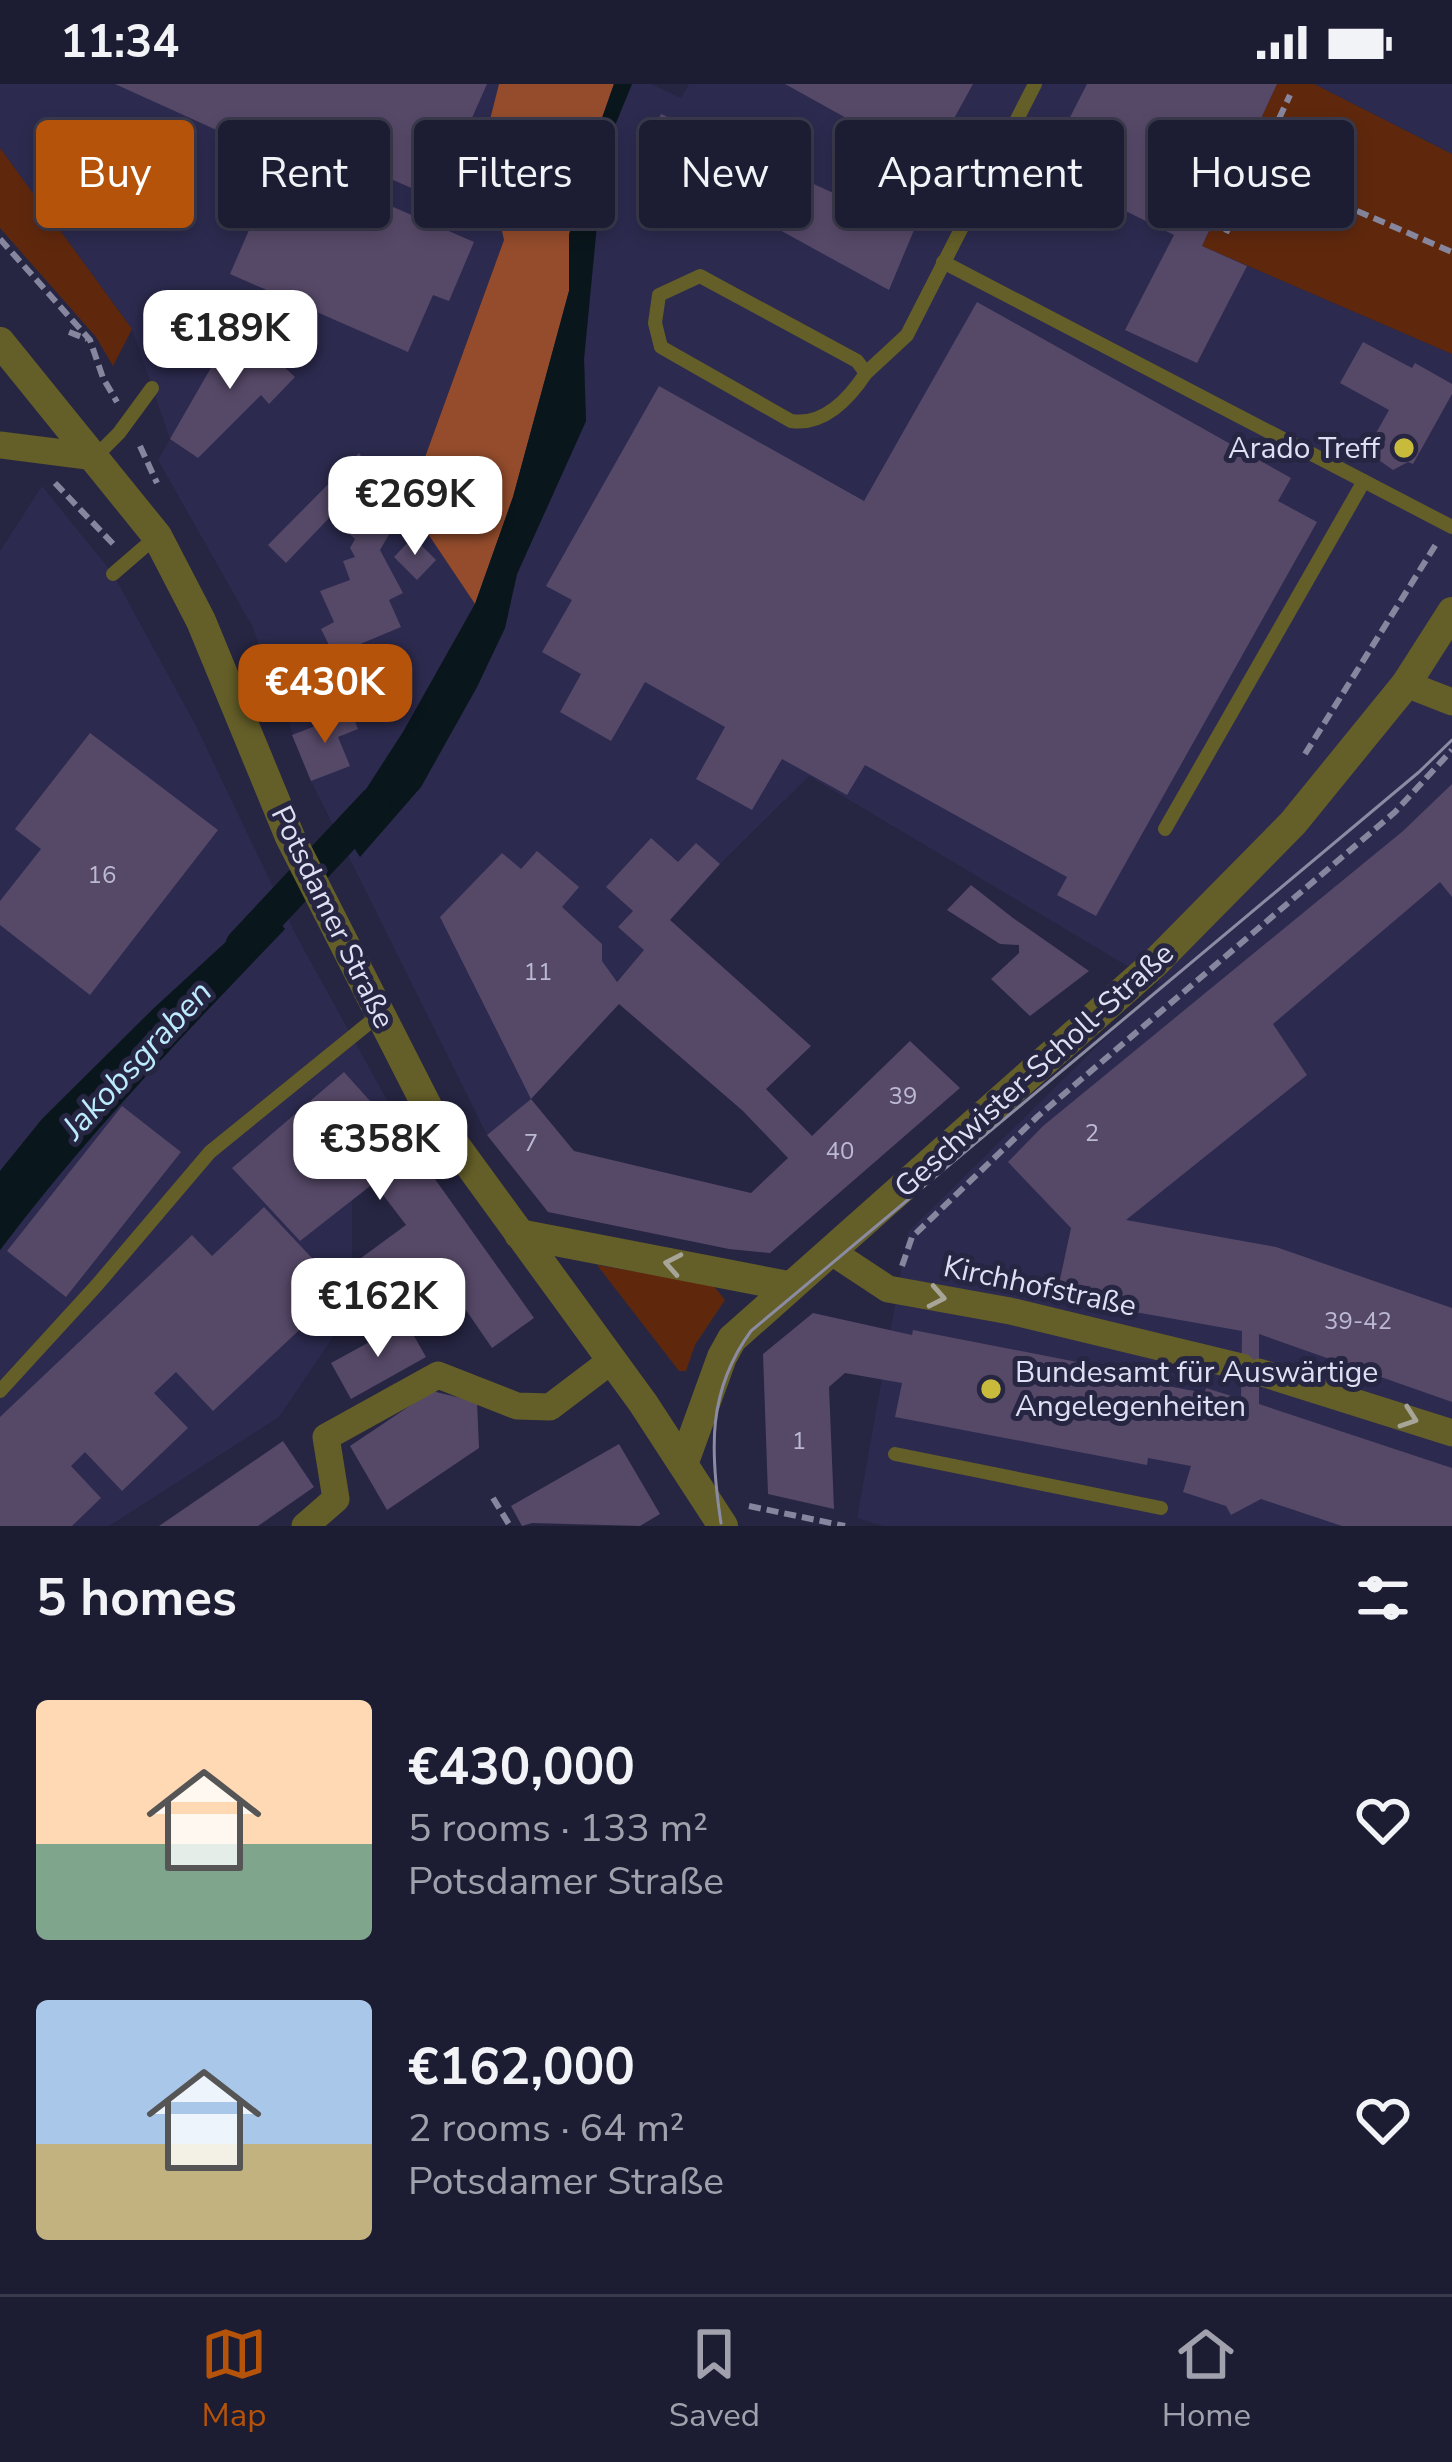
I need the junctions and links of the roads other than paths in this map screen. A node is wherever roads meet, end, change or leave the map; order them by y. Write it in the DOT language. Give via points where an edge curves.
graph roads {
  1 [pos="1035,84"];
  2 [pos="943,262"];
  3 [pos="0,342"];
  4 [pos="866,373"];
  5 [pos="152,388"];
  6 [pos="13,446"];
  7 [pos="95,457"];
  8 [pos="1364,481"];
  9 [pos="1450,526"];
  10 [pos="157,536"];
  11 [pos="113,574"];
  12 [pos="1452,612"];
  13 [pos="1406,684"];
  14 [pos="1452,702"];
  15 [pos="1165,829"];
  16 [pos="380,1014"];
  17 [pos="519,1234"];
  18 [pos="832,1252"];
  19 [pos="788,1286"];
  20 [pos="612,1360"];
  21 [pos="0,1390"];
  22 [pos="1452,1433"];
  23 [pos="895,1454"];
  24 [pos="684,1462"];
  25 [pos="1161,1508"];
  26 [pos="713,1521"];
  27 [pos="304,1526"];
  1 -- 2 [label="lane"];
  2 -- 4 [label="lane" via="908,335"];
  2 -- 8 [label="lane"];
  3 -- 7 [label="street, Potsdamer Straße"];
  4 -- 4 [label="lane" via="700,276 659,295 661,347 791,421 808,424 829,413"];
  5 -- 7 [label="lane"];
  6 -- 7 [label="street"];
  7 -- 10 [label="street, Potsdamer Straße"];
  8 -- 9 [label="lane"];
  8 -- 15 [label="lane"];
  10 -- 11 [label="lane"];
  10 -- 16 [label="street, Potsdamer Straße" via="290,837"];
  12 -- 13 [label="street, Geschwister-Scholl-Straße"];
  13 -- 14 [label="street"];
  13 -- 18 [label="street, Geschwister-Scholl-Straße" via="1293,823 1155,963"];
  16 -- 17 [label="street, Potsdamer Straße" via="428,1108"];
  16 -- 21 [label="lane" via="210,1152"];
  19 -- 17 [label="street, one-way"];
  17 -- 20 [label="street, Potsdamer Straße"];
  18 -- 19 [label="street, Geschwister-Scholl-Straße"];
  18 -- 22 [label="street, Kirchhofstraße, one-way" via="888,1289 1250,1370"];
  19 -- 24 [label="street, Geschwister-Scholl-Straße" via="732,1339"];
  20 -- 24 [label="street, Potsdamer Straße"];
  20 -- 27 [label="street" via="550,1407 517,1406 438,1376 326,1437 337,1499"];
  23 -- 25 [label="lane"];
  24 -- 26 [label="street, Potsdamer Straße"];
}
